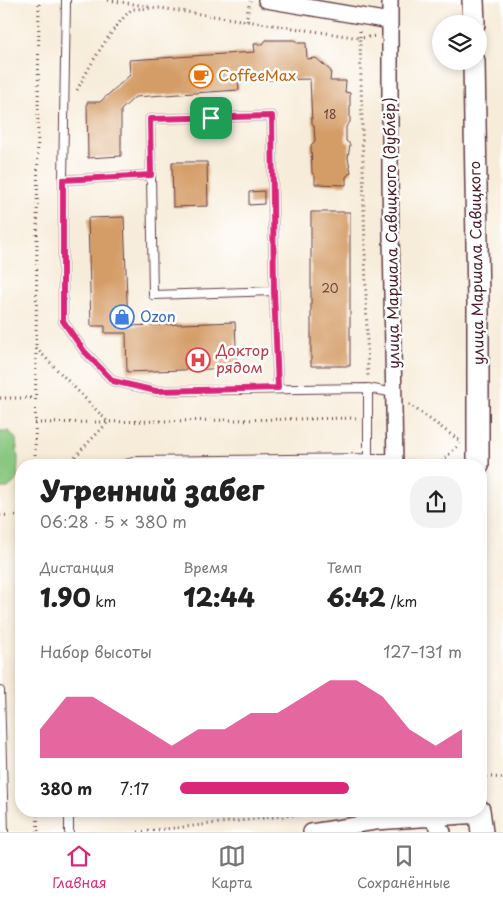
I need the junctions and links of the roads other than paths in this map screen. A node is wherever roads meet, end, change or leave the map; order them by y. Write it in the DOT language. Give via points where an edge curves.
graph roads {
  1 [pos="66,0"];
  2 [pos="266,0"];
  3 [pos="390,0"];
  4 [pos="473,0"];
  5 [pos="474,15"];
  6 [pos="390,21"];
  7 [pos="474,70"];
  8 [pos="151,175"];
  9 [pos="63,180"];
  10 [pos="274,291"];
  11 [pos="278,388"];
  12 [pos="368,388"];
  13 [pos="394,393"];
  14 [pos="368,458"];
  15 [pos="347,459"];
  16 [pos="377,459"];
  17 [pos="395,459"];
  18 [pos="478,459"];
  19 [pos="0,691"];
  20 [pos="69,817"];
  21 [pos="395,817"];
  22 [pos="429,817"];
  23 [pos="480,822"];
  24 [pos="4,832"];
  25 [pos="69,832"];
  26 [pos="311,832"];
  27 [pos="443,832"];
  1 -- 9 [label="lane"];
  2 -- 6 [label="street"];
  3 -- 6 [label="street, улица Маршала Савицкого (дублёр)"];
  4 -- 5 [label="street"];
  6 -- 13 [label="street, улица Маршала Савицкого (дублёр)"];
  7 -- 18 [label="street, улица Маршала Савицкого"];
  8 -- 9 [label="lane"];
  8 -- 10 [label="lane" via="153,295"];
  8 -- 10 [label="lane" via="150,119 272,116"];
  9 -- 11 [label="lane" via="63,321 84,351 113,381 156,391"];
  10 -- 11 [label="lane"];
  11 -- 12 [label="lane"];
  12 -- 13 [label="lane"];
  12 -- 14 [label="lane"];
  13 -- 17 [label="street, улица Маршала Савицкого (дублёр)"];
  14 -- 15 [label="lane"];
  14 -- 16 [label="lane"];
  19 -- 24 [label="lane"];
  20 -- 25 [label="lane"];
  21 -- 26 [label="street"];
  22 -- 23 [label="street"];
  22 -- 27 [label="street"];
}
